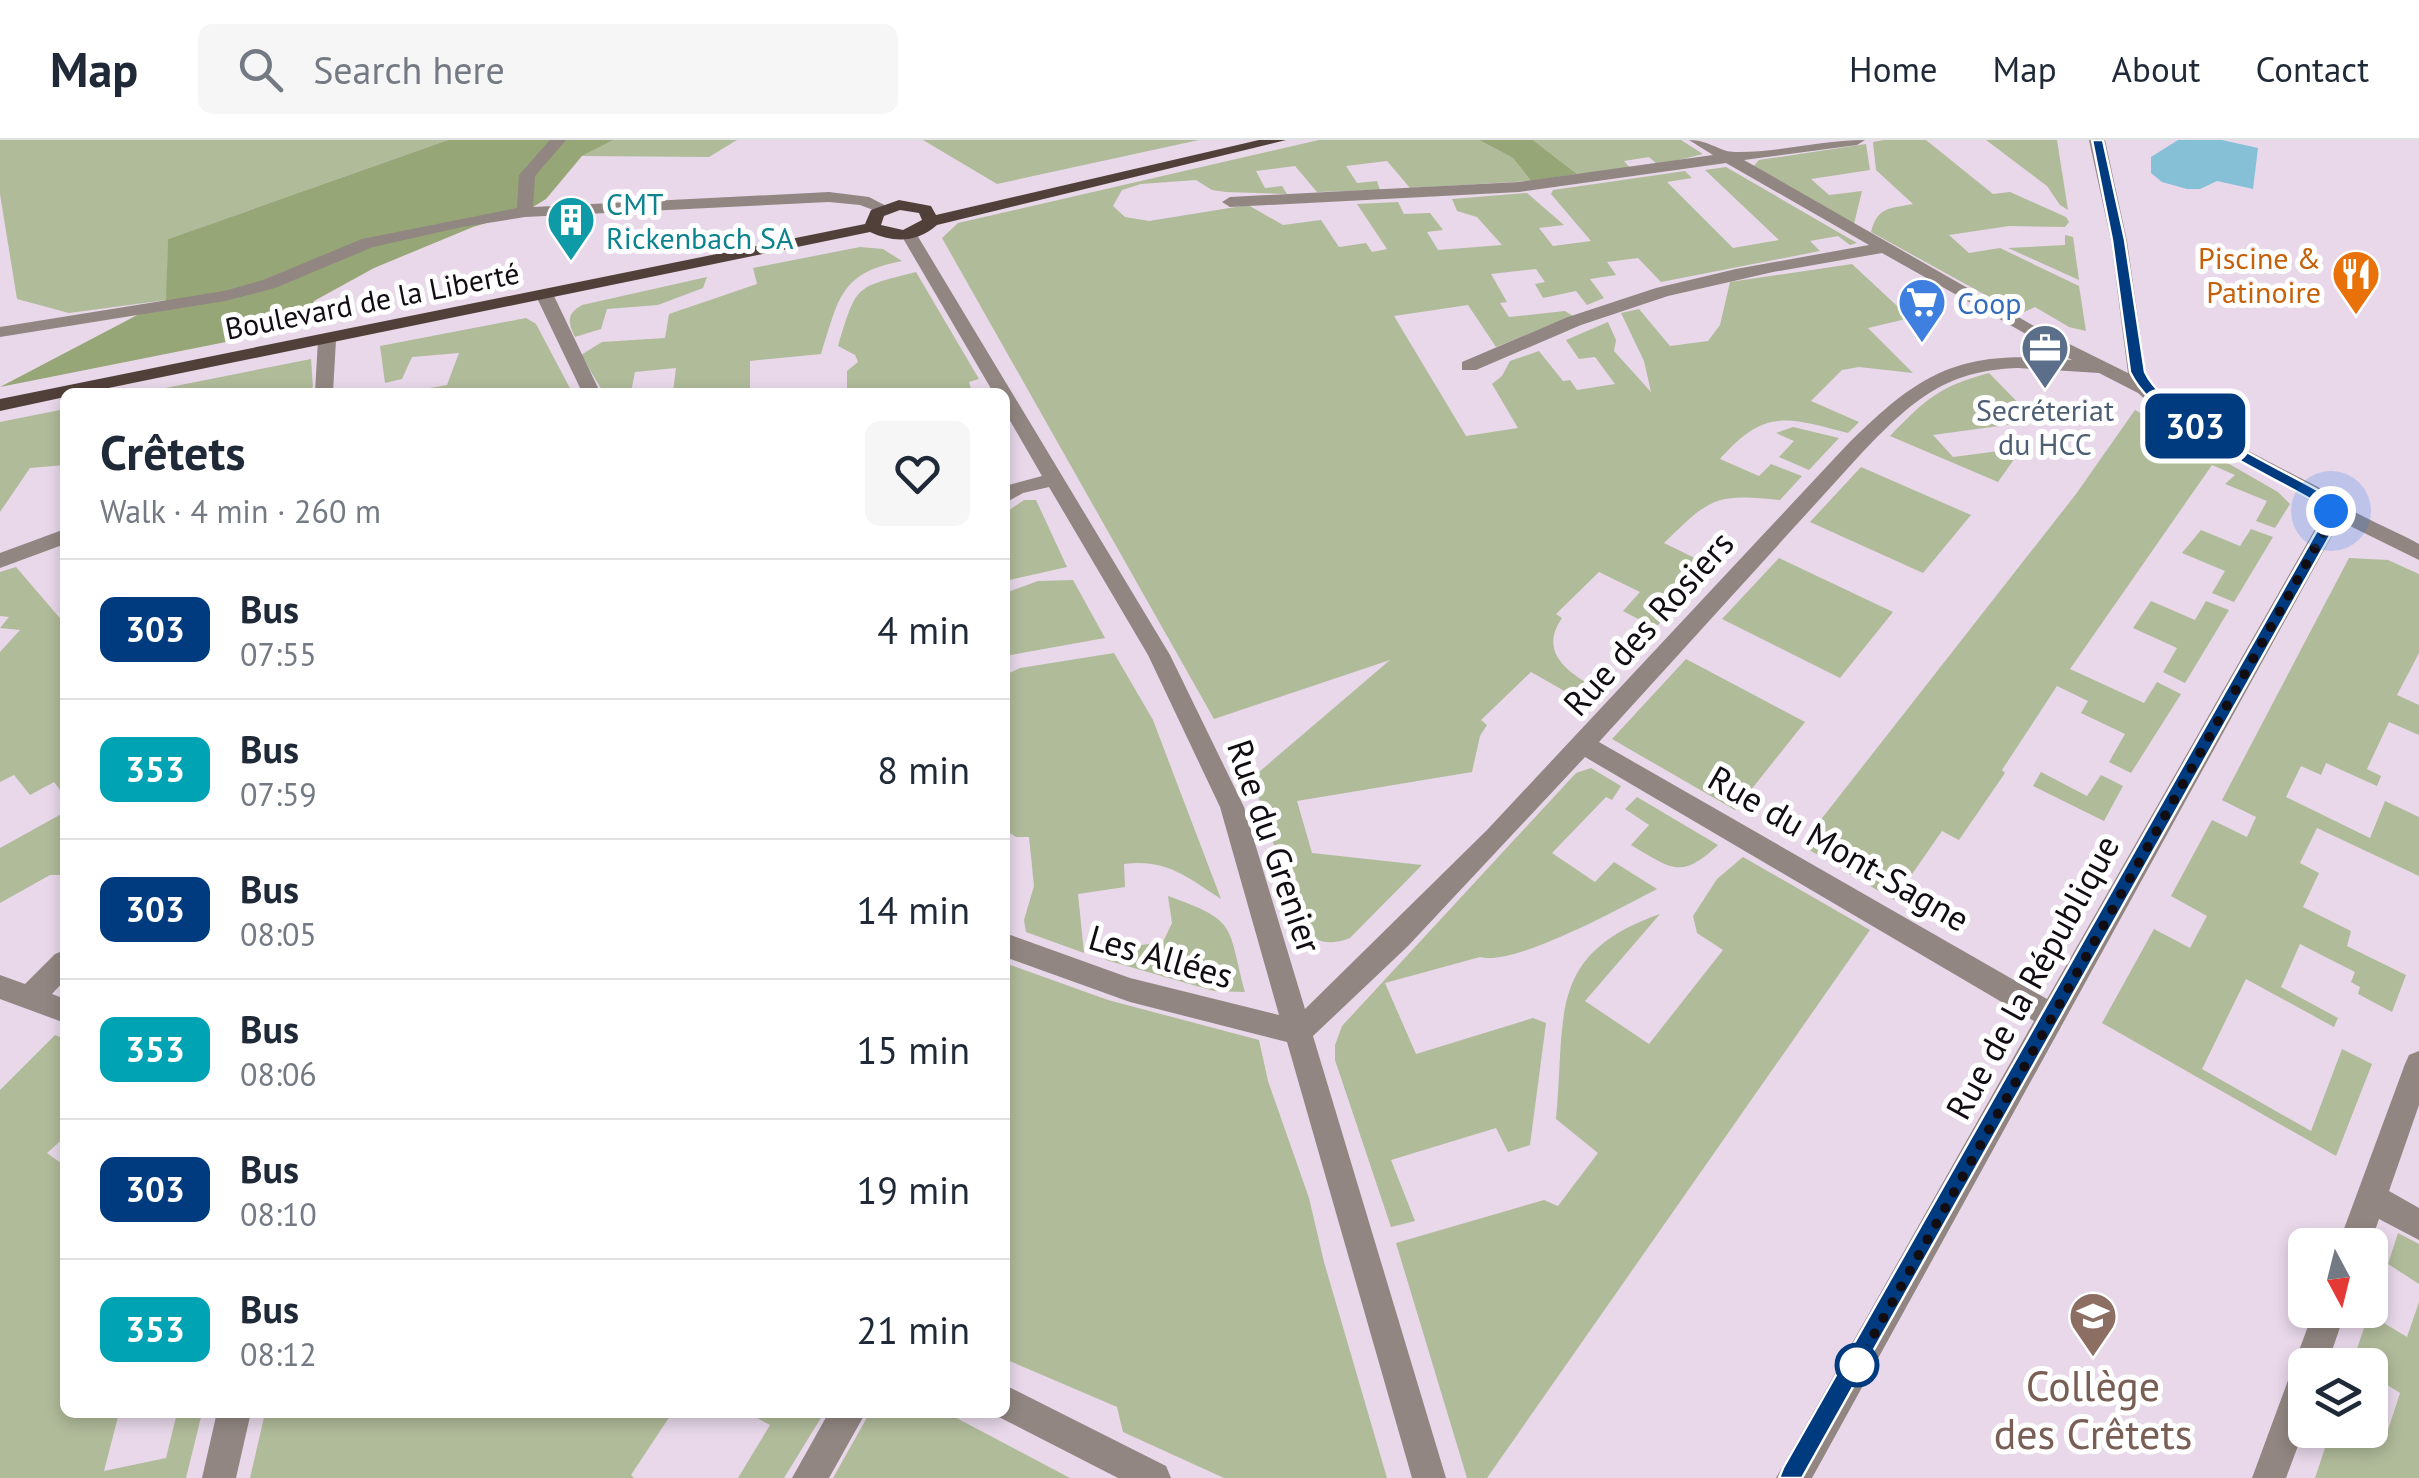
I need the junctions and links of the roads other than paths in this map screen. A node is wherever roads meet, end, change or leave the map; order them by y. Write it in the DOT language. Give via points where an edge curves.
graph roads {
  1 [pos="558,140"];
  2 [pos="1244,140"];
  3 [pos="1278,140"];
  4 [pos="1697,140"];
  5 [pos="1858,140"];
  6 [pos="2098,140"];
  7 [pos="1730,158"];
  8 [pos="1230,202"];
  9 [pos="884,209"];
  10 [pos="525,212"];
  11 [pos="928,215"];
  12 [pos="872,227"];
  13 [pos="909,234"];
  14 [pos="1884,248"];
  15 [pos="546,296"];
  16 [pos="0,332"];
  17 [pos="327,340"];
  18 [pos="1469,366"];
  19 [pos="2098,368"];
  20 [pos="89,388"];
  21 [pos="324,388"];
  22 [pos="589,388"];
  23 [pos="1001,388"];
  24 [pos="2145,389"];
  25 [pos="60,394"];
  26 [pos="1010,403"];
  27 [pos="0,406"];
  28 [pos="1056,480"];
  29 [pos="1010,492"];
  30 [pos="2331,511"];
  31 [pos="60,538"];
  32 [pos="2419,552"];
  33 [pos="0,561"];
  34 [pos="1585,745"];
  35 [pos="1010,947"];
  36 [pos="60,967"];
  37 [pos="0,987"];
  38 [pos="29,998"];
  39 [pos="60,1009"];
  40 [pos="2054,1018"];
  41 [pos="1298,1032"];
  42 [pos="2419,1064"];
  43 [pos="2370,1198"];
  44 [pos="2419,1225"];
  45 [pos="2360,1228"];
  46 [pos="1010,1405"];
  47 [pos="233,1418"];
  48 [pos="845,1418"];
  49 [pos="2288,1428"];
  50 [pos="218,1478"];
  51 [pos="809,1478"];
  52 [pos="1154,1478"];
  53 [pos="1430,1478"];
  54 [pos="1793,1478"];
  55 [pos="2270,1478"];
  1 -- 10 [label="street" via="527,175"];
  2 -- 11 [label="main road"];
  3 -- 11 [label="main road"];
  4 -- 7 [label="street"];
  5 -- 7 [label="street"];
  6 -- 24 [label="street"];
  7 -- 8 [label="street" via="1519,188"];
  7 -- 14 [label="street"];
  9 -- 10 [label="street, Boulevard de la Liberté" via="829,197"];
  9 -- 11 [label="main road" via="907,205"];
  9 -- 12 [label="main road"];
  10 -- 16 [label="street, Boulevard de la Liberté" via="368,243 225,296"];
  11 -- 13 [label="main road"];
  12 -- 13 [label="main road" via="891,236"];
  12 -- 15 [label="main road, Boulevard de la Liberté"];
  13 -- 23 [label="street, Rue du Grenier"];
  14 -- 18 [label="street" via="1670,290"];
  14 -- 19 [label="street"];
  15 -- 17 [label="main road, Boulevard de la Liberté"];
  15 -- 22 [label="street"];
  17 -- 20 [label="main road, Boulevard de la Liberté"];
  17 -- 21 [label="street"];
  19 -- 24 [label="street"];
  19 -- 34 [label="street, Rue des Rosiers" via="1978,366 1928,385 1777,534"];
  24 -- 30 [label="street" via="2171,412 2316,495"];
  25 -- 27 [label="main road, Boulevard de la Liberté"];
  26 -- 28 [label="street, Rue du Grenier"];
  28 -- 29 [label="street"];
  28 -- 41 [label="street, Rue du Grenier" via="1160,656 1210,756 1232,807"];
  30 -- 32 [label="street"];
  30 -- 40 [label="street, Rue de la République"];
  31 -- 33 [label="street"];
  34 -- 40 [label="street, Rue du Mont-Sagne"];
  34 -- 41 [label="street, Rue des Rosiers" via="1344,994"];
  35 -- 41 [label="street, Les Allées" via="1130,990"];
  36 -- 38 [label="street"];
  37 -- 38 [label="street"];
  38 -- 39 [label="street"];
  40 -- 54 [label="street, Rue de la République"];
  41 -- 53 [label="street, Rue du Grenier"];
  42 -- 43 [label="street"];
  43 -- 44 [label="street"];
  43 -- 45 [label="street"];
  46 -- 52 [label="street"];
  47 -- 50 [label="street"];
  48 -- 51 [label="street"];
  49 -- 55 [label="street"];
}
